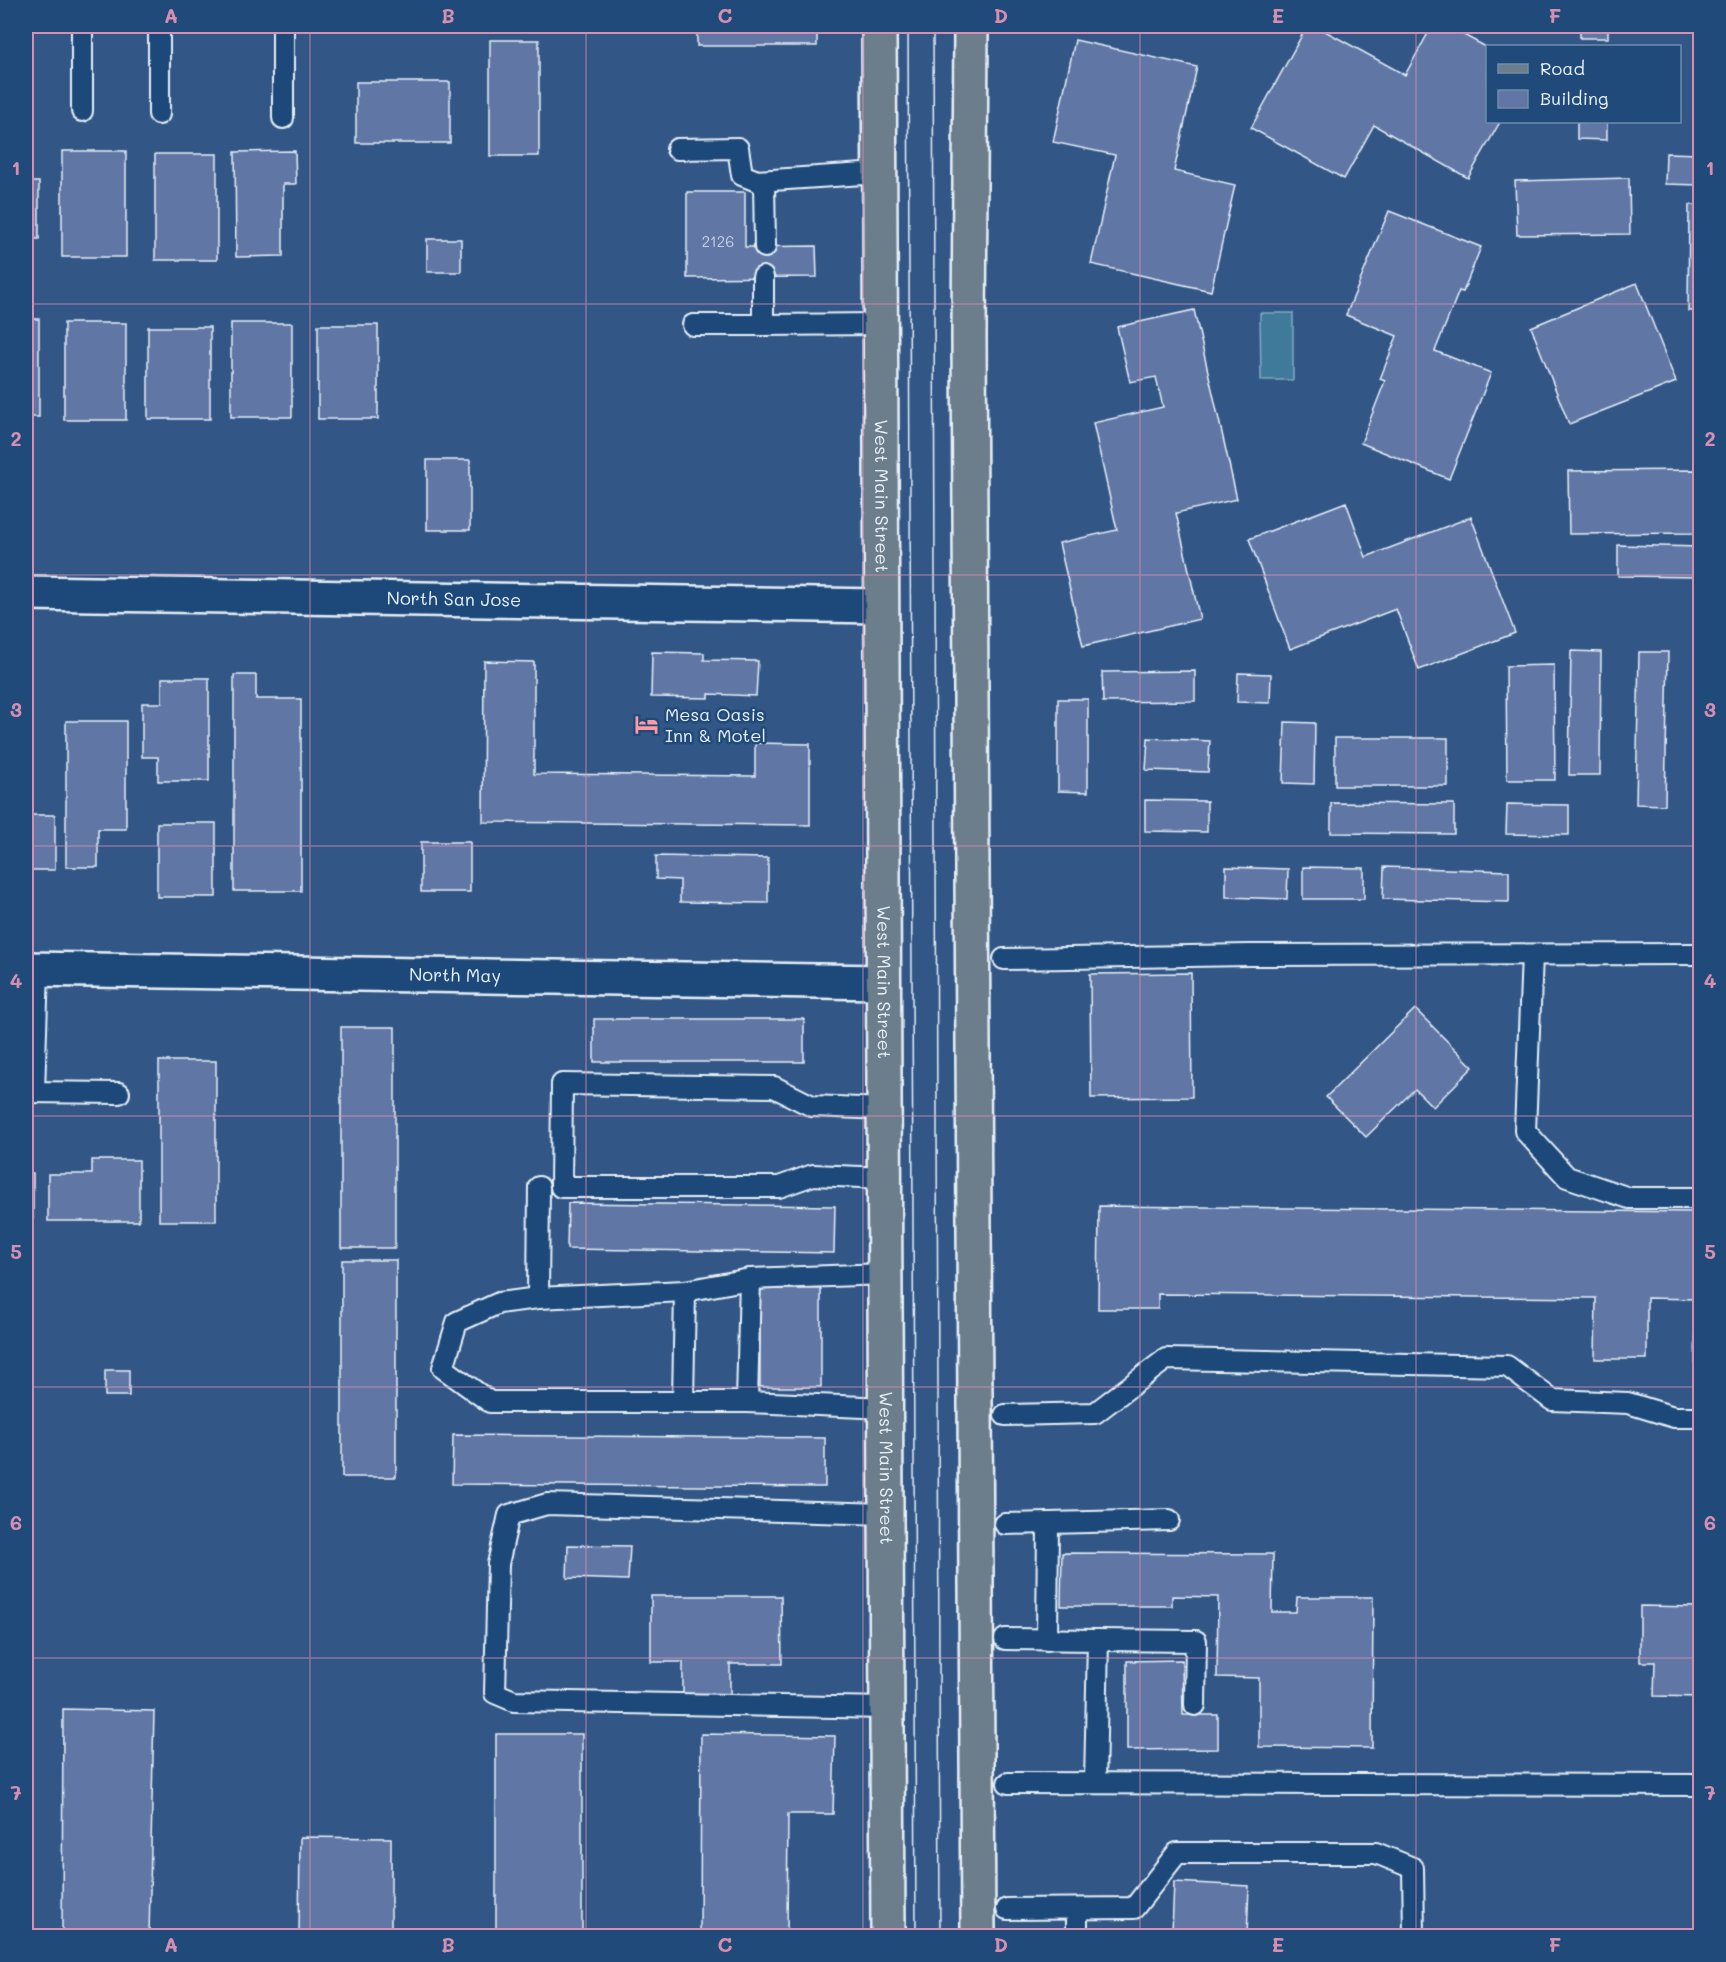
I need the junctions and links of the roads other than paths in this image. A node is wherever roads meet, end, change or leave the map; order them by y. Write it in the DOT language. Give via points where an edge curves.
graph roads {
  1 [pos="82,26"];
  2 [pos="159,26"];
  3 [pos="283,26"];
  4 [pos="879,26"];
  5 [pos="971,26"];
  6 [pos="82,111"];
  7 [pos="159,114"];
  8 [pos="283,118"];
  9 [pos="677,149"];
  10 [pos="879,173"];
  11 [pos="764,180"];
  12 [pos="765,247"];
  13 [pos="763,277"];
  14 [pos="881,324"];
  15 [pos="693,325"];
  16 [pos="763,325"];
  17 [pos="26,593"];
  18 [pos="881,606"];
  19 [pos="1701,954"];
  20 [pos="1532,955"];
  21 [pos="1004,959"];
  22 [pos="32,970"];
  23 [pos="883,982"];
  24 [pos="30,1092"];
  25 [pos="119,1093"];
  26 [pos="884,1109"];
  27 [pos="885,1178"];
  28 [pos="538,1187"];
  29 [pos="1701,1198"];
  30 [pos="885,1274"];
  31 [pos="750,1279"];
  32 [pos="685,1291"];
  33 [pos="538,1298"];
  34 [pos="683,1401"];
  35 [pos="747,1402"];
  36 [pos="886,1408"];
  37 [pos="1005,1414"];
  38 [pos="1701,1417"];
  39 [pos="886,1514"];
  40 [pos="1169,1521"];
  41 [pos="1048,1523"];
  42 [pos="1005,1524"];
  43 [pos="1005,1639"];
  44 [pos="1047,1640"];
  45 [pos="1098,1640"];
  46 [pos="1195,1705"];
  47 [pos="887,1708"];
  48 [pos="1008,1783"];
  49 [pos="1095,1783"];
  50 [pos="1701,1785"];
  51 [pos="1006,1909"];
  52 [pos="1077,1909"];
  53 [pos="888,1936"];
  54 [pos="978,1936"];
  55 [pos="1077,1936"];
  56 [pos="1414,1936"];
  1 -- 6 [label="lane"];
  2 -- 7 [label="lane"];
  3 -- 8 [label="lane"];
  4 -- 10 [label="main road, West Main Street"];
  5 -- 54 [label="main road" via="969,336"];
  9 -- 11 [label="lane" via="738,148 742,175"];
  10 -- 11 [label="lane"];
  10 -- 14 [label="main road, West Main Street"];
  11 -- 12 [label="lane"];
  13 -- 16 [label="lane"];
  14 -- 16 [label="lane"];
  14 -- 18 [label="main road, West Main Street"];
  15 -- 16 [label="lane"];
  17 -- 18 [label="street, North San Jose"];
  18 -- 23 [label="main road, West Main Street"];
  19 -- 20 [label="lane"];
  20 -- 21 [label="lane"];
  20 -- 29 [label="lane" via="1525,1131 1568,1177 1629,1198"];
  22 -- 23 [label="street, North May"];
  22 -- 24 [label="lane"];
  23 -- 26 [label="main road, West Main Street"];
  24 -- 25 [label="lane"];
  26 -- 27 [label="main road, West Main Street"];
  26 -- 27 [label="lane" via="812,1106 774,1087 562,1084 561,1187 779,1187 813,1175"];
  27 -- 30 [label="main road, West Main Street"];
  28 -- 33 [label="lane"];
  30 -- 31 [label="lane"];
  30 -- 36 [label="main road, West Main Street"];
  31 -- 32 [label="lane"];
  31 -- 35 [label="lane"];
  32 -- 33 [label="lane"];
  32 -- 34 [label="lane"];
  33 -- 34 [label="lane" via="499,1303 458,1322 443,1368 490,1402"];
  34 -- 35 [label="lane"];
  35 -- 36 [label="lane"];
  36 -- 39 [label="main road, West Main Street"];
  37 -- 38 [label="lane" via="1095,1413 1166,1359 1507,1366 1552,1400 1628,1403 1674,1417"];
  39 -- 47 [label="main road, West Main Street"];
  39 -- 47 [label="lane" via="547,1504 509,1515 498,1564 495,1693 514,1701"];
  40 -- 41 [label="lane"];
  41 -- 42 [label="lane"];
  41 -- 44 [label="lane"];
  43 -- 44 [label="lane"];
  44 -- 45 [label="lane"];
  45 -- 46 [label="lane" via="1196,1641"];
  45 -- 49 [label="lane"];
  47 -- 53 [label="main road, West Main Street"];
  48 -- 49 [label="lane"];
  49 -- 50 [label="lane"];
  51 -- 52 [label="lane"];
  52 -- 55 [label="lane"];
  52 -- 56 [label="lane" via="1134,1908 1178,1853 1376,1853 1413,1868"];
}
